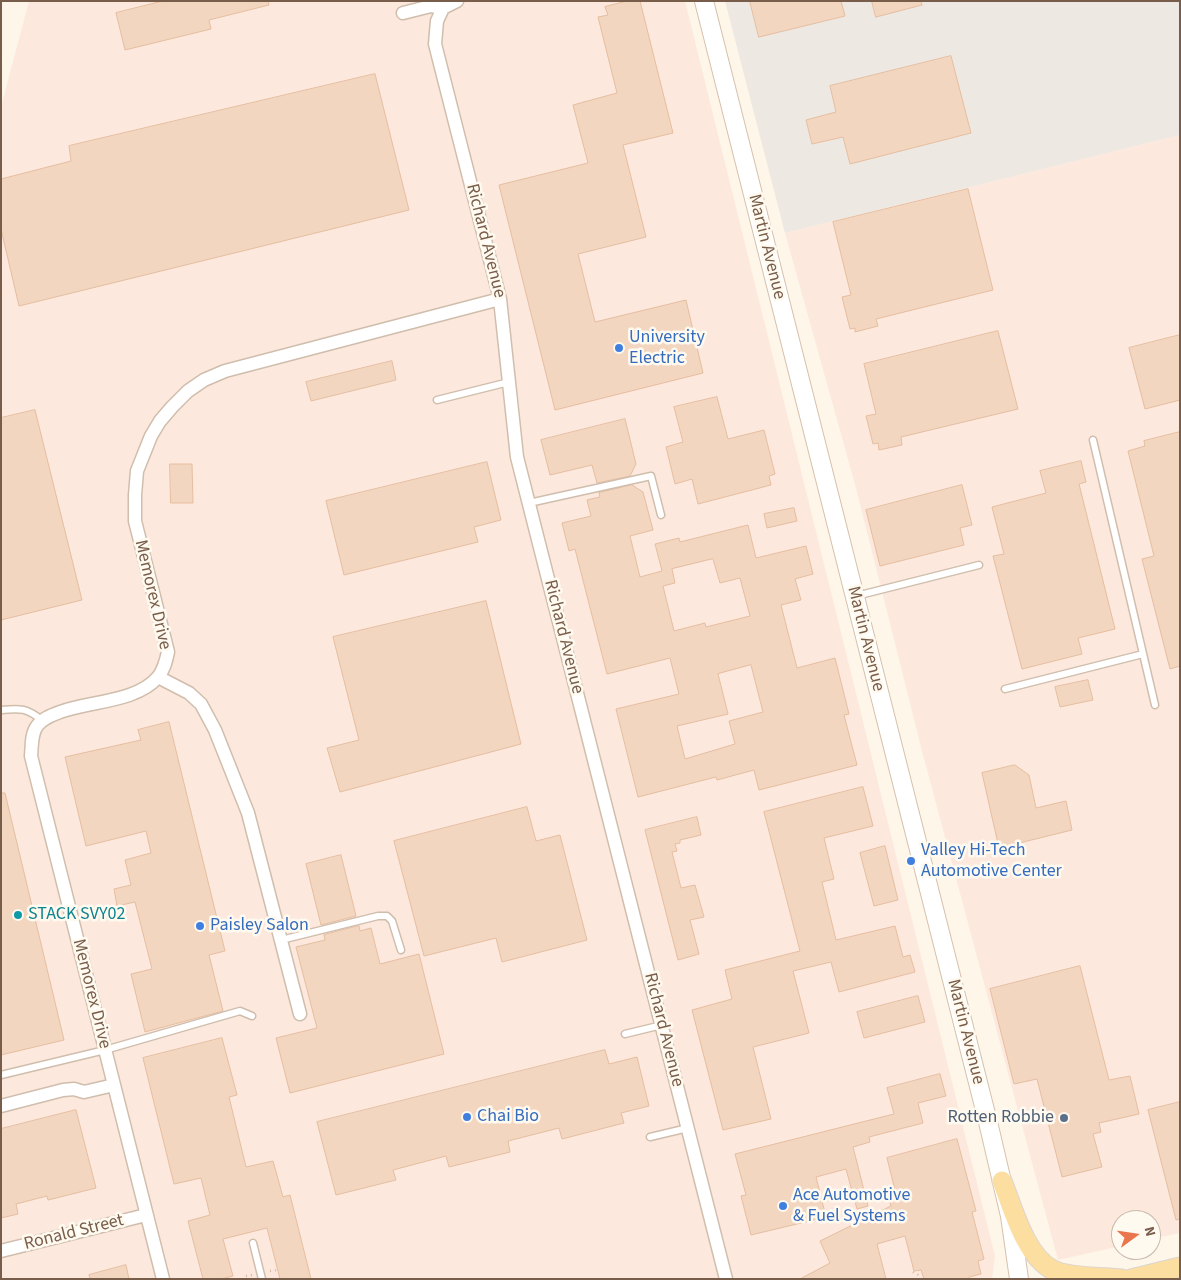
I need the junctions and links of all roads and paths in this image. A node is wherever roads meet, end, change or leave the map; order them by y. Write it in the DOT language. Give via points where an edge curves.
graph roads {
  1 [pos="457,1"];
  2 [pos="704,1"];
  3 [pos="443,8"];
  4 [pos="403,13"];
  5 [pos="500,300"];
  6 [pos="509,382"];
  7 [pos="438,400"];
  8 [pos="1093,440"];
  9 [pos="529,503"];
  10 [pos="661,515"];
  11 [pos="979,565"];
  12 [pos="854,596"];
  13 [pos="1143,654"];
  14 [pos="158,677"];
  15 [pos="1005,689"];
  16 [pos="1155,706"];
  17 [pos="1,710"];
  18 [pos="43,721"];
  19 [pos="281,940"];
  20 [pos="401,950"];
  21 [pos="300,1014"];
  22 [pos="252,1016"];
  23 [pos="662,1025"];
  24 [pos="625,1034"];
  25 [pos="105,1050"];
  26 [pos="1,1075"];
  27 [pos="114,1085"];
  28 [pos="1,1106"];
  29 [pos="688,1128"];
  30 [pos="650,1137"];
  31 [pos="1002,1181"];
  32 [pos="146,1215"];
  33 [pos="253,1243"];
  34 [pos="1,1251"];
  35 [pos="1180,1267"];
  36 [pos="913,1272"];
  37 [pos="163,1279"];
  38 [pos="262,1279"];
  39 [pos="726,1279"];
  40 [pos="919,1279"];
  41 [pos="1019,1279"];
  42 [pos="1122,1279"];
  43 [pos="1131,1279"];
  1 -- 3 [label="street"];
  2 -- 12 [label="street, Martin Avenue"];
  3 -- 4 [label="street" via="431,6"];
  3 -- 5 [label="street, Richard Avenue" via="437,21 435,44"];
  5 -- 6 [label="street, Richard Avenue"];
  5 -- 14 [label="street, Memorex Drive" via="225,371 204,380 172,407 160,422 143,456 137,471 135,495 135,521 168,652"];
  6 -- 7 [label="lane"];
  6 -- 9 [label="street, Richard Avenue" via="517,457"];
  8 -- 13 [label="lane"];
  9 -- 10 [label="lane" via="651,476"];
  9 -- 23 [label="street, Richard Avenue"];
  11 -- 12 [label="lane"];
  12 -- 31 [label="street, Martin Avenue"];
  13 -- 15 [label="lane"];
  13 -- 16 [label="lane"];
  14 -- 18 [label="street, Memorex Drive" via="138,692 68,709"];
  14 -- 19 [label="street" via="189,692 201,704 216,730 248,813"];
  17 -- 18 [label="lane" via="18,708"];
  18 -- 25 [label="street, Memorex Drive" via="36,726 31,756"];
  19 -- 20 [label="lane" via="387,916 392,921"];
  19 -- 21 [label="street"];
  22 -- 25 [label="lane" via="240,1011"];
  23 -- 24 [label="lane"];
  23 -- 29 [label="street, Richard Avenue"];
  25 -- 26 [label="lane"];
  25 -- 27 [label="street, Memorex Drive"];
  27 -- 28 [label="street" via="84,1092 63,1090"];
  27 -- 32 [label="street, Memorex Drive"];
  29 -- 30 [label="lane"];
  29 -- 39 [label="street, Richard Avenue"];
  31 -- 41 [label="street, Martin Avenue"];
  31 -- 42 [label="main road" via="1024,1236 1040,1260 1064,1274"];
  32 -- 34 [label="street, Ronald Street"];
  32 -- 37 [label="street, Memorex Drive"];
  33 -- 38 [label="lane"];
  35 -- 43 [label="main road"];
  36 -- 40 [label="path"];
}
